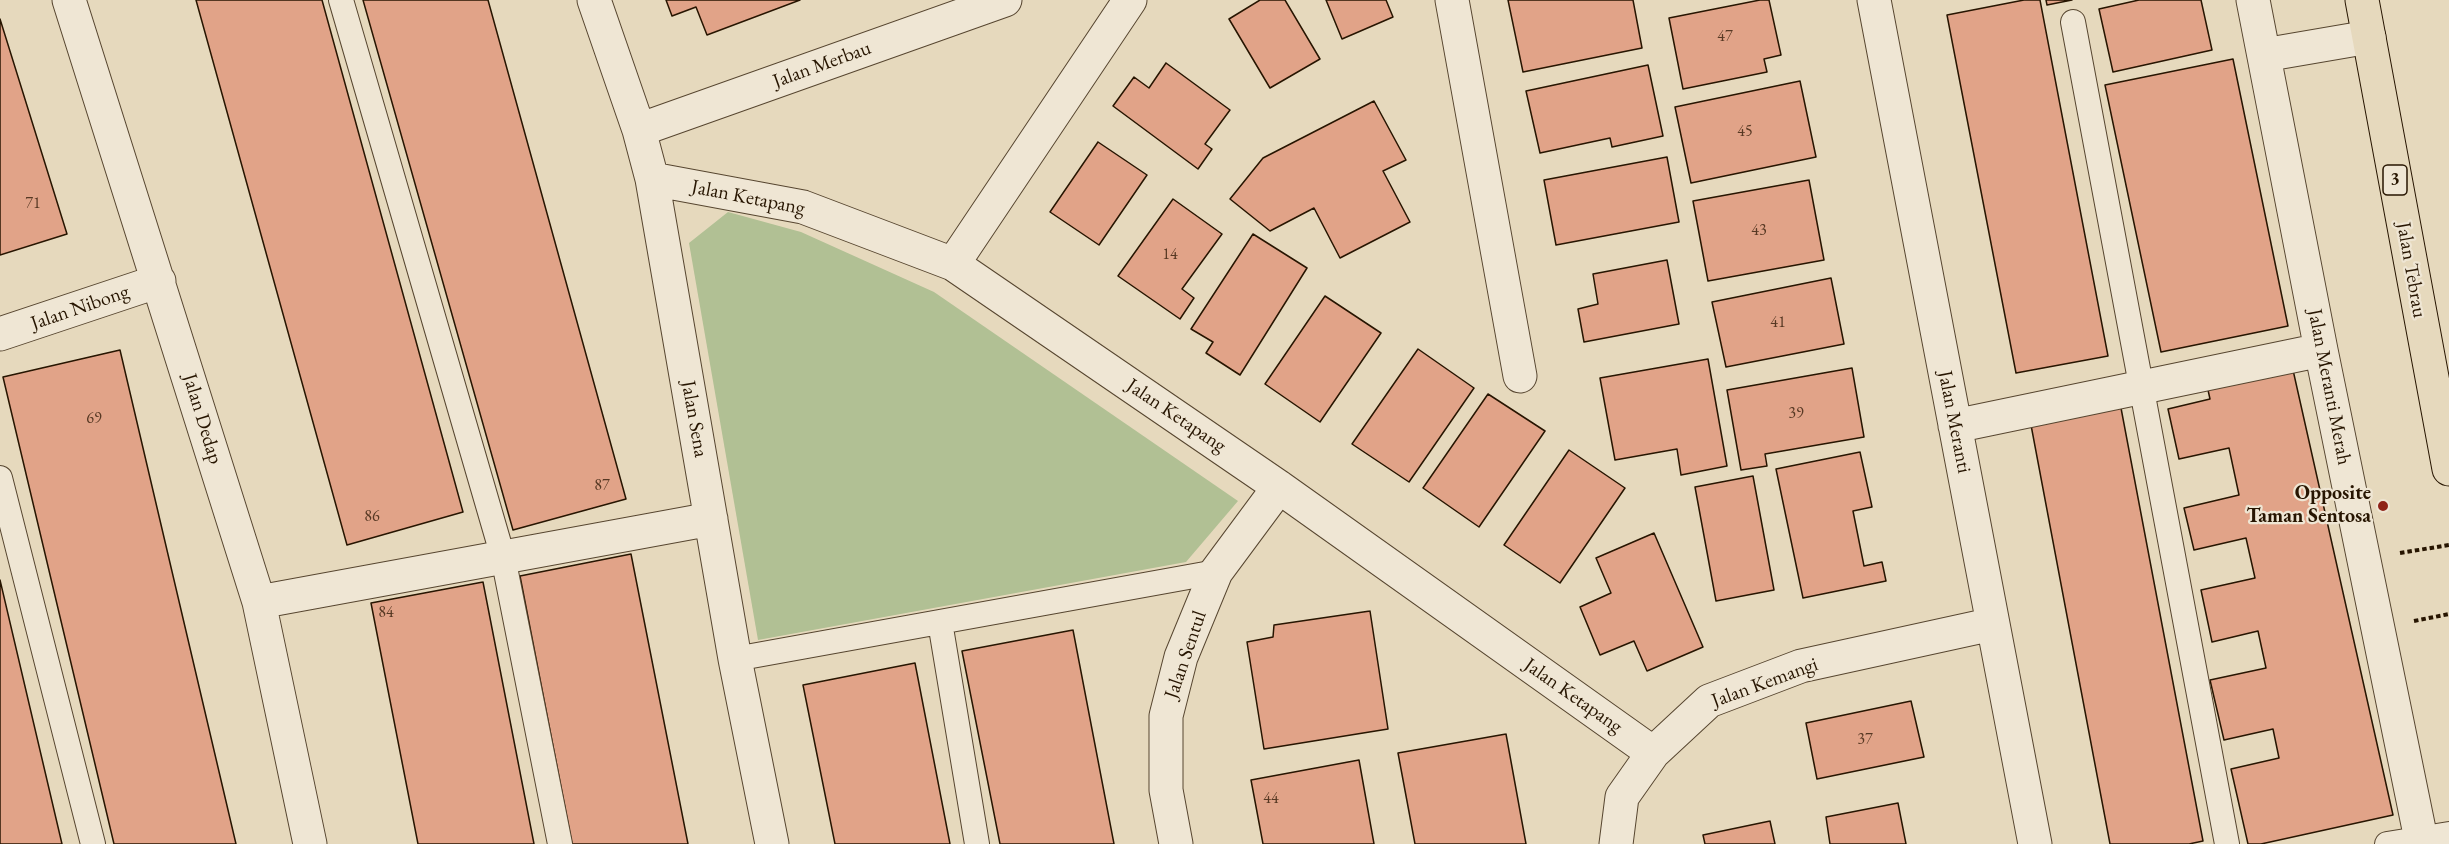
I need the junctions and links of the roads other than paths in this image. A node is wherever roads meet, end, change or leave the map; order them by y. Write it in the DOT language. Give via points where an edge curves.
graph roads {
  1 [pos="69,0"];
  2 [pos="341,0"];
  3 [pos="594,0"];
  4 [pos="1005,0"];
  5 [pos="1130,0"];
  6 [pos="1452,0"];
  7 [pos="1874,0"];
  8 [pos="2253,0"];
  9 [pos="2362,0"];
  10 [pos="2073,22"];
  11 [pos="2369,37"];
  12 [pos="2264,55"];
  13 [pos="639,130"];
  14 [pos="652,179"];
  15 [pos="953,264"];
  16 [pos="159,281"];
  17 [pos="0,334"];
  18 [pos="2321,350"];
  19 [pos="1520,376"];
  20 [pos="2140,387"];
  21 [pos="1955,426"];
  22 [pos="2449,469"];
  23 [pos="0,478"];
  24 [pos="1279,487"];
  25 [pos="711,519"];
  26 [pos="502,557"];
  27 [pos="1216,572"];
  28 [pos="259,602"];
  29 [pos="940,622"];
  30 [pos="1993,624"];
  31 [pos="735,659"];
  32 [pos="1653,753"];
  33 [pos="2431,839"];
  34 [pos="93,844"];
  35 [pos="310,844"];
  36 [pos="560,844"];
  37 [pos="772,844"];
  38 [pos="977,844"];
  39 [pos="1176,844"];
  40 [pos="1616,844"];
  41 [pos="2035,844"];
  42 [pos="2227,844"];
  43 [pos="2387,844"];
  1 -- 16 [label="street, Jalan Dedap"];
  2 -- 26 [label="lane"];
  3 -- 13 [label="street, Jalan Sena"];
  4 -- 13 [label="street, Jalan Merbau"];
  5 -- 15 [label="street"];
  6 -- 19 [label="street"];
  7 -- 21 [label="street, Jalan Meranti"];
  8 -- 12 [label="street, Jalan Meranti Merah"];
  9 -- 11 [label="highway, Jalan Tebrau / 3"];
  10 -- 20 [label="lane"];
  11 -- 12 [label="street"];
  11 -- 22 [label="highway, Jalan Tebrau / 3"];
  12 -- 18 [label="street, Jalan Meranti Merah"];
  13 -- 14 [label="street, Jalan Sena"];
  14 -- 15 [label="street, Jalan Ketapang" via="803,207"];
  14 -- 25 [label="street, Jalan Sena"];
  15 -- 24 [label="street, Jalan Ketapang"];
  16 -- 17 [label="street, Jalan Nibong"];
  16 -- 28 [label="street, Jalan Dedap"];
  18 -- 20 [label="street"];
  18 -- 33 [label="street, Jalan Meranti Merah"];
  20 -- 21 [label="street"];
  20 -- 42 [label="lane"];
  21 -- 30 [label="street, Jalan Meranti"];
  23 -- 34 [label="lane"];
  24 -- 27 [label="street, Jalan Sentul"];
  24 -- 32 [label="street, Jalan Ketapang"];
  25 -- 26 [label="street"];
  25 -- 31 [label="street, Jalan Sena"];
  26 -- 28 [label="street"];
  26 -- 36 [label="lane"];
  27 -- 29 [label="lane"];
  27 -- 39 [label="street, Jalan Sentul" via="1181,657 1166,716 1167,790"];
  28 -- 35 [label="street, Jalan Dedap"];
  29 -- 31 [label="lane"];
  29 -- 38 [label="lane"];
  30 -- 32 [label="street, Jalan Kemangi" via="1801,666 1709,701"];
  30 -- 41 [label="street, Jalan Meranti"];
  31 -- 37 [label="street, Jalan Sena"];
  32 -- 40 [label="street, Jalan Kemangi" via="1622,797"];
  33 -- 43 [label="lane"];
}
